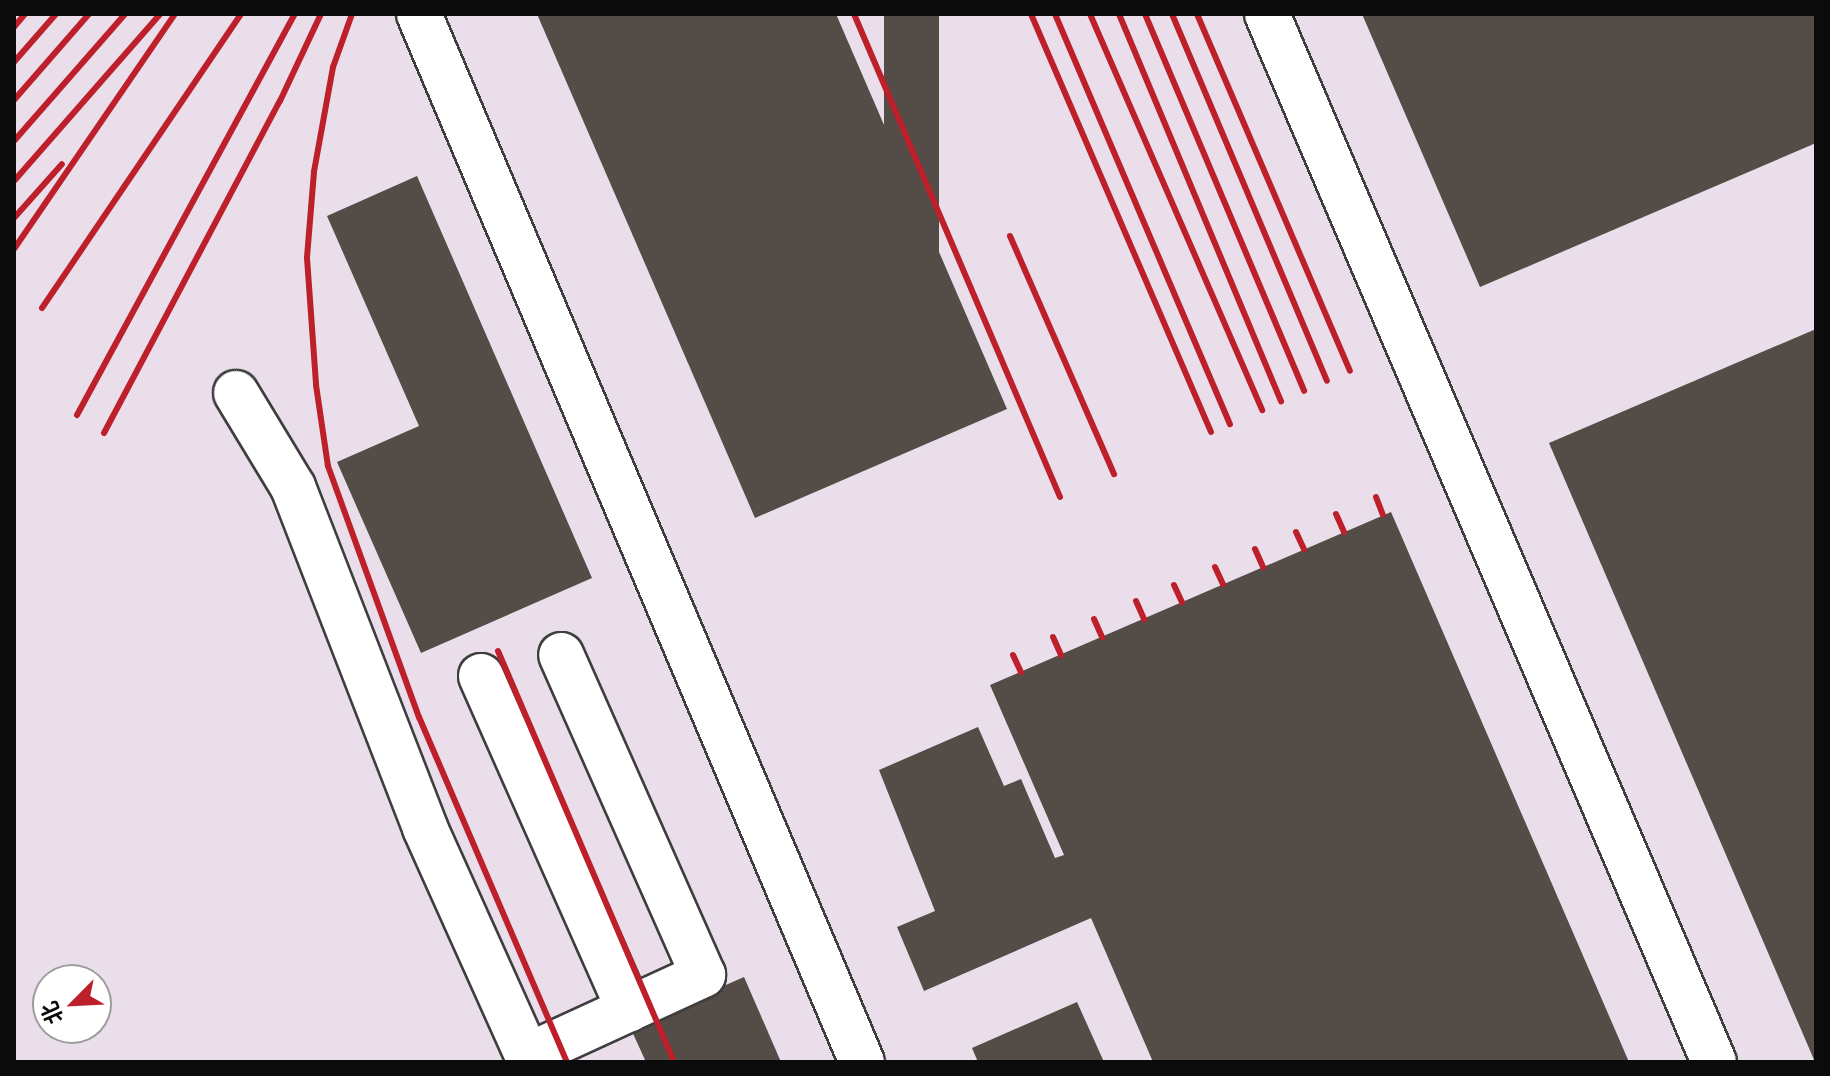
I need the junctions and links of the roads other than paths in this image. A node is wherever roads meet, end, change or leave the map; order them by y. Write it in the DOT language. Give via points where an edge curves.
graph roads {
  1 [pos="419,14"];
  2 [pos="1267,14"];
  3 [pos="236,393"];
  4 [pos="561,655"];
  5 [pos="481,676"];
  6 [pos="629,1010"];
  7 [pos="528,1059"];
  8 [pos="862,1062"];
  9 [pos="1714,1062"];
  1 -- 8 [label="street"];
  2 -- 9 [label="street"];
  3 -- 7 [label="street" via="293,487 425,828"];
  4 -- 6 [label="street" via="703,975"];
  5 -- 6 [label="street"];
  6 -- 7 [label="street"];
}
